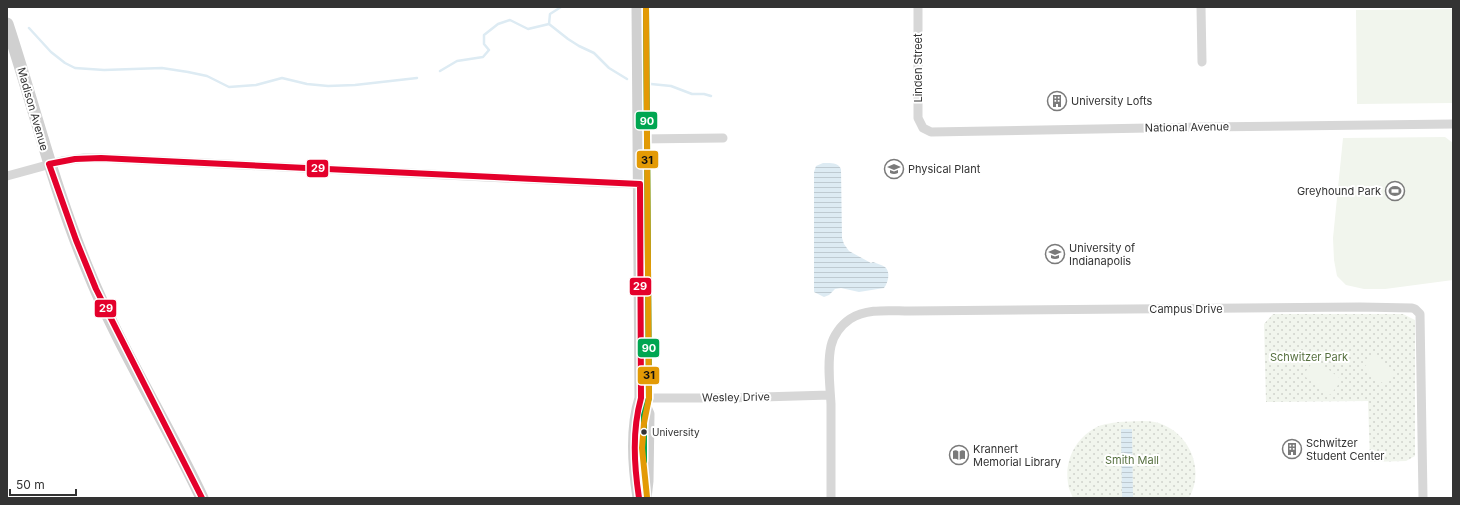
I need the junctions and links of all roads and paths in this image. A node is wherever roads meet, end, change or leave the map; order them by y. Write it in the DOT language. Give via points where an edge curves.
graph roads {
  1 [pos="638,7"];
  2 [pos="918,7"];
  3 [pos="1201,7"];
  4 [pos="7,24"];
  5 [pos="1202,62"];
  6 [pos="1453,124"];
  7 [pos="922,128"];
  8 [pos="723,138"];
  9 [pos="639,139"];
  10 [pos="49,164"];
  11 [pos="7,176"];
  12 [pos="640,184"];
  13 [pos="830,395"];
  14 [pos="641,398"];
  15 [pos="202,498"];
  16 [pos="639,498"];
  17 [pos="645,498"];
  18 [pos="831,498"];
  19 [pos="1423,498"];
  1 -- 9 [label="main road"];
  2 -- 7 [label="street, Linden Street" via="918,118"];
  3 -- 5 [label="street"];
  4 -- 10 [label="main road, Madison Avenue" via="28,87"];
  6 -- 7 [label="street, National Avenue" via="937,133"];
  8 -- 9 [label="street"];
  9 -- 12 [label="main road"];
  10 -- 11 [label="street"];
  10 -- 12 [label="street" via="101,158"];
  10 -- 15 [label="main road, Madison Avenue" via="96,289"];
  12 -- 14 [label="main road"];
  13 -- 14 [label="street, Wesley Drive"];
  13 -- 18 [label="street"];
  13 -- 19 [label="street, Campus Drive" via="830,353 833,341 846,322 868,312 1412,308 1420,314"];
  14 -- 16 [label="main road" via="636,414 636,481"];
  14 -- 17 [label="main road" via="648,414"];
}
